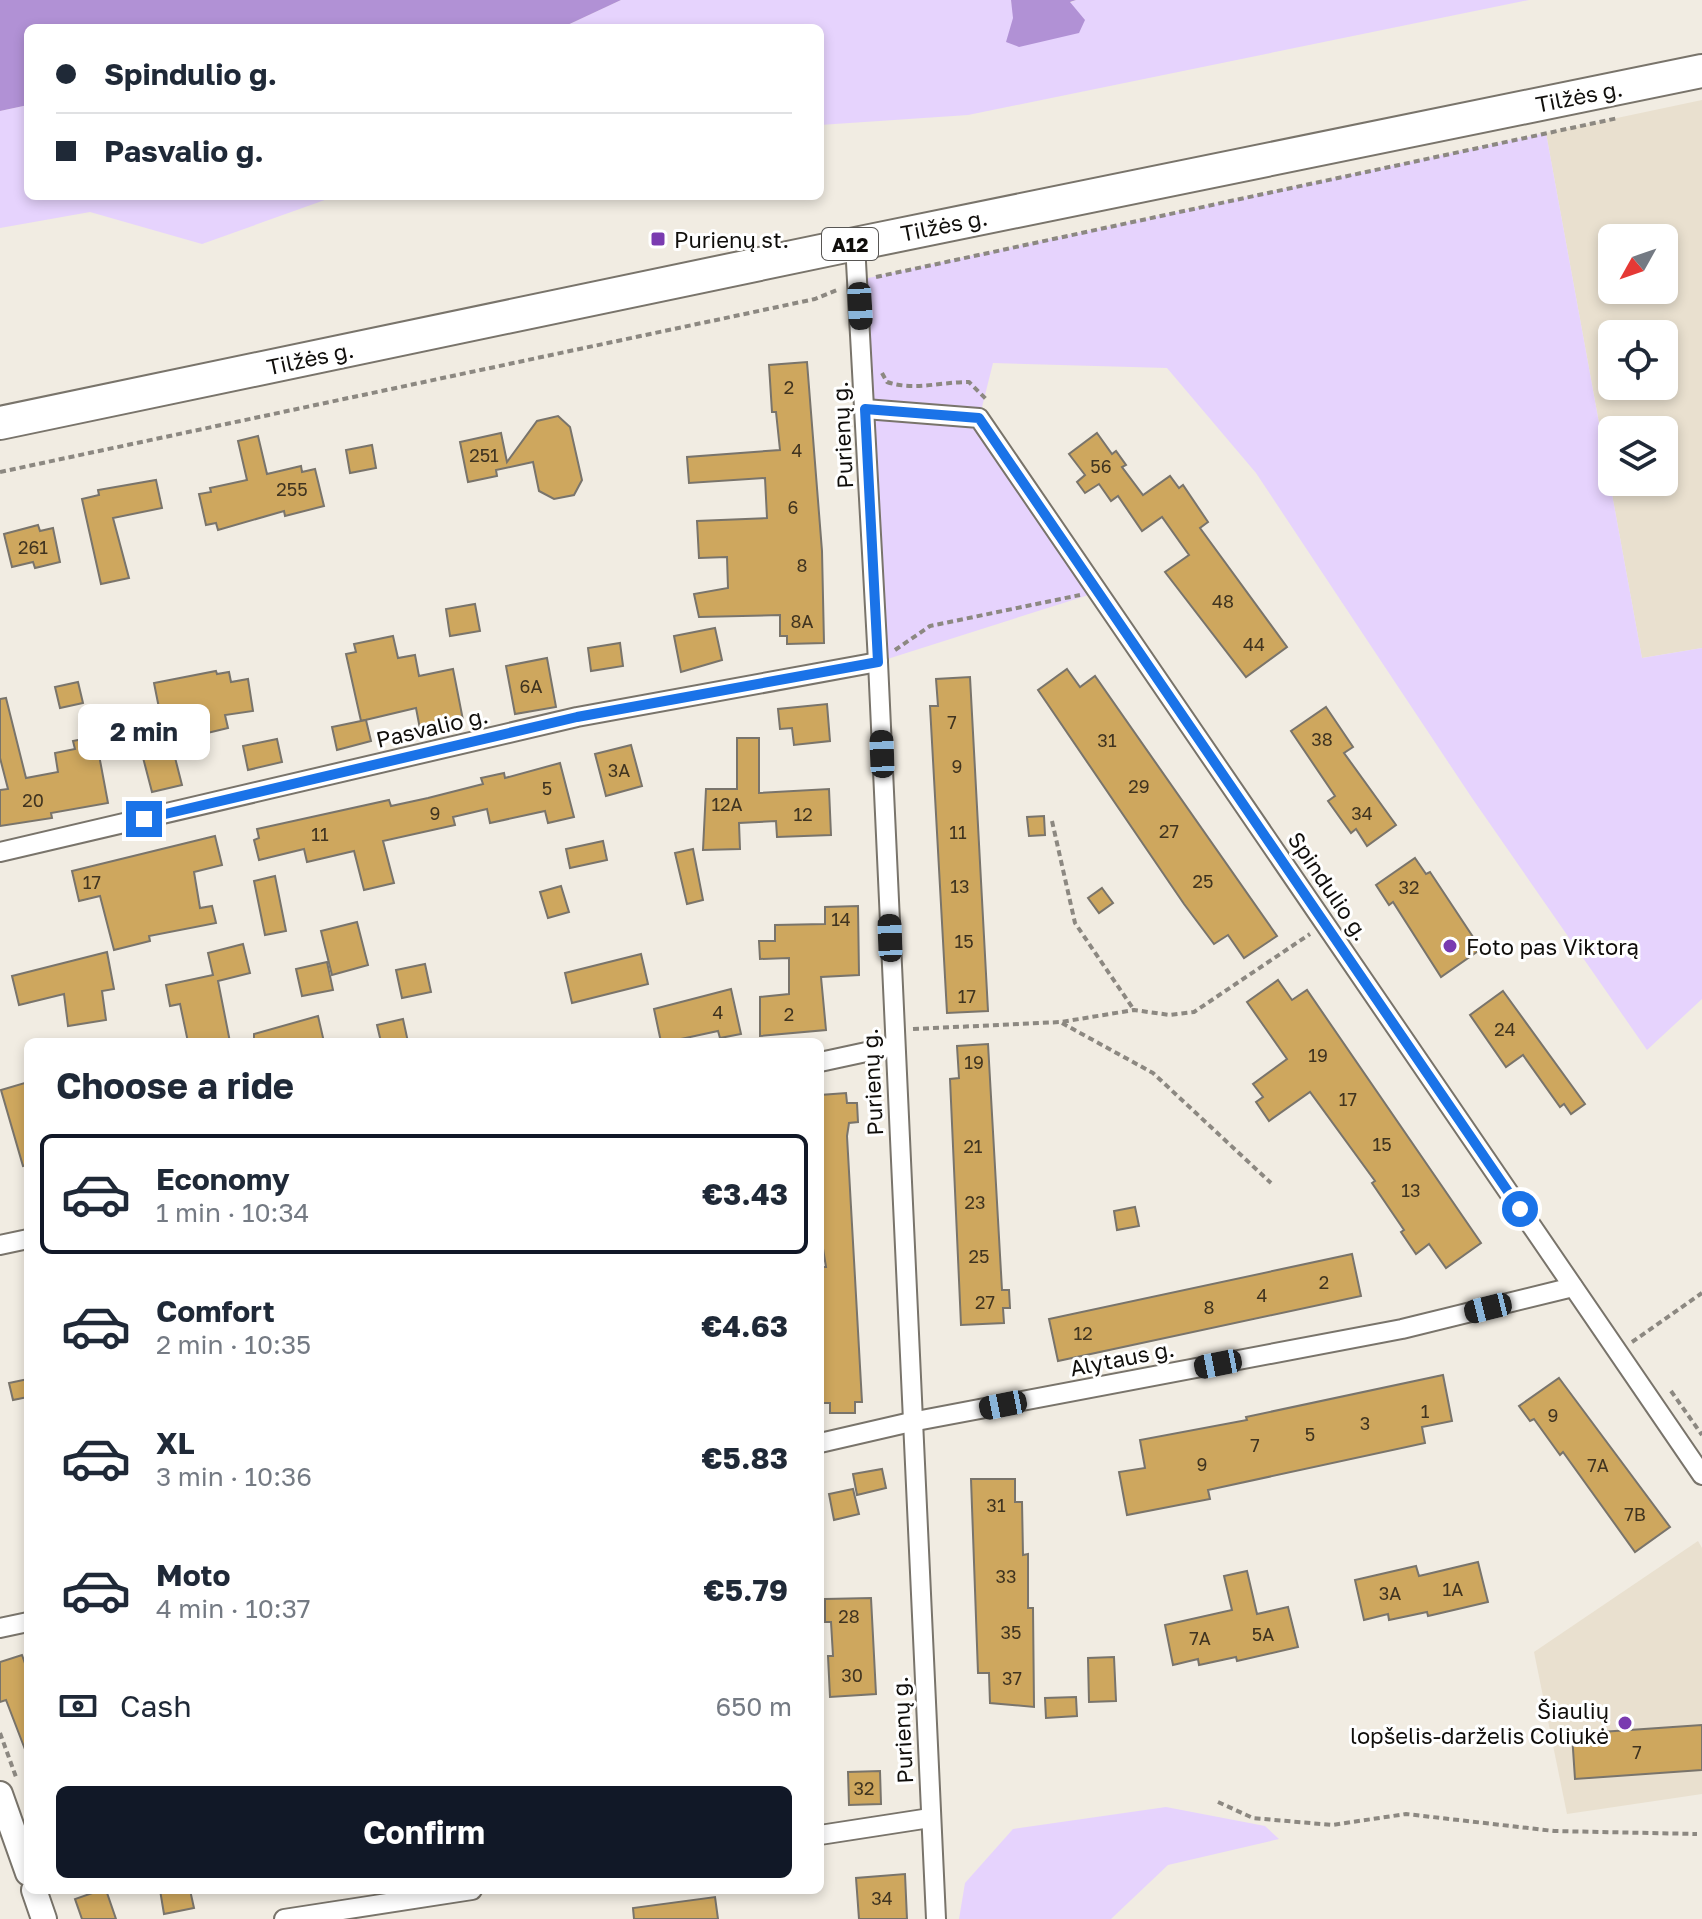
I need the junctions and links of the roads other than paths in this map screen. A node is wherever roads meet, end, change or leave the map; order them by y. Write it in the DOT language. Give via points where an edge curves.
graph roads {
  1 [pos="1702,71"];
  2 [pos="855,244"];
  3 [pos="865,409"];
  4 [pos="0,423"];
  5 [pos="878,662"];
  6 [pos="0,852"];
  7 [pos="894,1038"];
  8 [pos="824,1061"];
  9 [pos="24,1240"];
  10 [pos="0,1245"];
  11 [pos="1573,1287"];
  12 [pos="911,1422"];
  13 [pos="824,1442"];
  14 [pos="1702,1475"];
  15 [pos="24,1623"];
  16 [pos="0,1628"];
  17 [pos="9,1789"];
  18 [pos="930,1818"];
  19 [pos="824,1834"];
  20 [pos="24,1855"];
  21 [pos="35,1894"];
  22 [pos="446,1894"];
  23 [pos="44,1919"];
  24 [pos="284,1919"];
  25 [pos="936,1919"];
  1 -- 2 [label="highway, Tilžės g. / A12"];
  2 -- 3 [label="street, Purienų g."];
  2 -- 4 [label="highway, Tilžės g. / A12"];
  3 -- 5 [label="street, Purienų g."];
  3 -- 11 [label="street, Spindulio g." via="979,418"];
  5 -- 6 [label="street, Pasvalio g." via="577,717"];
  5 -- 7 [label="street, Purienų g."];
  7 -- 8 [label="street"];
  7 -- 12 [label="street, Purienų g."];
  9 -- 10 [label="street"];
  11 -- 12 [label="street, Alytaus g." via="1402,1329"];
  11 -- 14 [label="street, Spindulio g."];
  12 -- 13 [label="street, Alytaus g."];
  12 -- 18 [label="street, Purienų g."];
  15 -- 16 [label="street"];
  17 -- 20 [label="main road"];
  18 -- 19 [label="street"];
  18 -- 25 [label="street, Purienų g."];
  21 -- 23 [label="main road"];
  22 -- 24 [label="street"];
}
